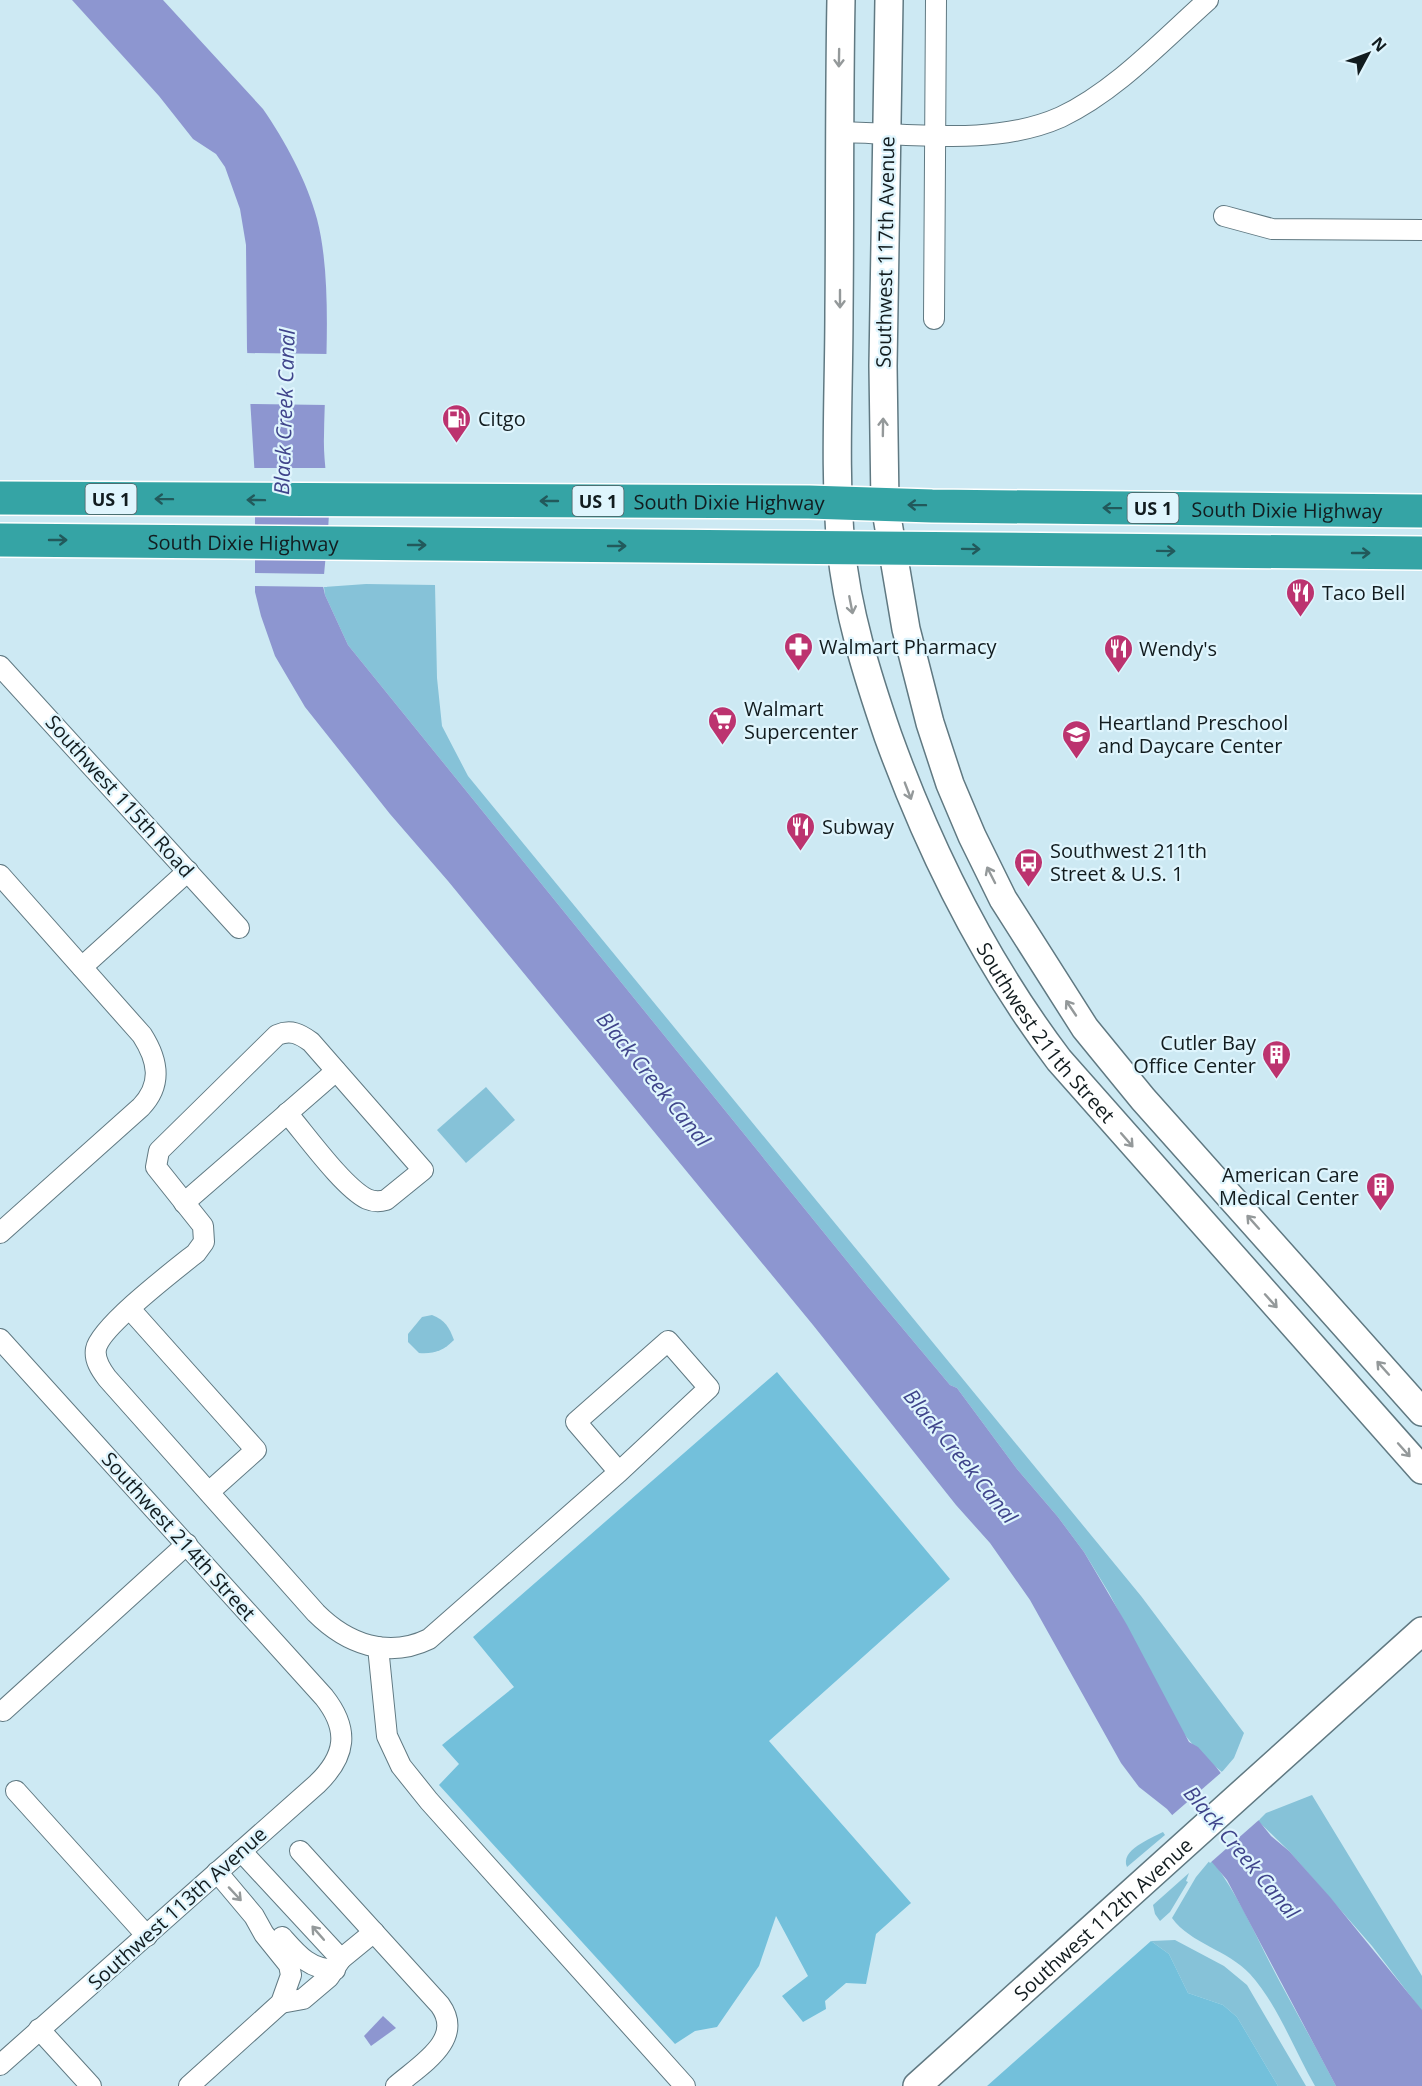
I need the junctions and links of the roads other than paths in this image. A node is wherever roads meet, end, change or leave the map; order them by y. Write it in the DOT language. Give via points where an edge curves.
graph roads {
  1 [pos="841,0"];
  2 [pos="889,0"];
  3 [pos="936,0"];
  4 [pos="1208,0"];
  5 [pos="838,132"];
  6 [pos="888,132"];
  7 [pos="935,135"];
  8 [pos="1224,216"];
  9 [pos="1422,230"];
  10 [pos="934,319"];
  11 [pos="0,498"];
  12 [pos="839,503"];
  13 [pos="885,505"];
  14 [pos="1422,511"];
  15 [pos="0,540"];
  16 [pos="841,547"];
  17 [pos="892,548"];
  18 [pos="1422,554"];
  19 [pos="0,666"];
  20 [pos="188,871"];
  21 [pos="0,875"];
  22 [pos="239,928"];
  23 [pos="82,968"];
  24 [pos="336,1071"];
  25 [pos="287,1113"];
  26 [pos="184,1203"];
  27 [pos="0,1233"];
  28 [pos="130,1309"];
  29 [pos="4,1352"];
  30 [pos="1422,1412"];
  31 [pos="1422,1470"];
  32 [pos="619,1472"];
  33 [pos="209,1492"];
  34 [pos="187,1544"];
  35 [pos="1422,1631"];
  36 [pos="378,1647"];
  37 [pos="3,1711"];
  38 [pos="341,1743"];
  39 [pos="16,1791"];
  40 [pos="241,1851"];
  41 [pos="300,1851"];
  42 [pos="217,1872"];
  43 [pos="254,1916"];
  44 [pos="374,1932"];
  45 [pos="147,1936"];
  46 [pos="338,1965"];
  47 [pos="282,2003"];
  48 [pos="39,2030"];
  49 [pos="0,2065"];
  50 [pos="91,2086"];
  51 [pos="189,2086"];
  52 [pos="396,2086"];
  53 [pos="685,2086"];
  54 [pos="917,2086"];
  1 -- 5 [label="main road, one-way"];
  2 -- 6 [label="main road, Southwest 117th Avenue"];
  3 -- 7 [label="street"];
  4 -- 7 [label="street" via="1121,76 1059,118 1006,131"];
  5 -- 6 [label="street"];
  5 -- 12 [label="main road, one-way"];
  6 -- 7 [label="street"];
  13 -- 6 [label="main road, Southwest 117th Avenue, one-way" via="883,378"];
  7 -- 10 [label="street"];
  8 -- 9 [label="street" via="1272,229"];
  12 -- 11 [label="highway, South Dixie Highway / US 1, one-way"];
  12 -- 13 [label="highway, South Dixie Highway / US 1"];
  12 -- 16 [label="main road, Southwest 211th Street"];
  14 -- 13 [label="highway, South Dixie Highway / US 1, one-way"];
  13 -- 17 [label="main road, Southwest 211th Street"];
  15 -- 16 [label="highway, South Dixie Highway / US 1, one-way"];
  16 -- 17 [label="highway, South Dixie Highway / US 1"];
  16 -- 31 [label="main road, Southwest 211th Street, one-way" via="862,654 897,761 944,874 994,963 1075,1080"];
  17 -- 18 [label="highway, South Dixie Highway / US 1, one-way"];
  30 -- 17 [label="main road, Southwest 211th Street, one-way" via="1125,1078 1085,1028 1043,965 994,882 950,784 917,675"];
  19 -- 20 [label="street, Southwest 115th Road"];
  20 -- 22 [label="street, Southwest 115th Road"];
  20 -- 23 [label="street"];
  21 -- 23 [label="street"];
  23 -- 27 [label="street" via="142,1035 158,1076 152,1094 141,1107"];
  24 -- 25 [label="street"];
  24 -- 25 [label="street" via="423,1170 386,1200 367,1198 348,1183"];
  24 -- 26 [label="street" via="302,1035 285,1032 272,1041 159,1151 156,1167"];
  25 -- 26 [label="street"];
  26 -- 28 [label="street" via="203,1226 204,1242"];
  28 -- 33 [label="street" via="98,1343 98,1363"];
  28 -- 33 [label="street" via="256,1450"];
  29 -- 34 [label="street, Southwest 214th Street"];
  32 -- 32 [label="street" via="576,1422 668,1341 709,1388"];
  32 -- 36 [label="street" via="429,1639 401,1649"];
  33 -- 36 [label="street" via="335,1631"];
  34 -- 37 [label="street"];
  34 -- 38 [label="street, Southwest 214th Street" via="331,1707 339,1723"];
  35 -- 54 [label="main road, Southwest 112th Avenue"];
  36 -- 53 [label="street" via="387,1736 401,1766"];
  38 -- 40 [label="street, Southwest 113th Avenue" via="337,1760 327,1774"];
  39 -- 45 [label="street"];
  40 -- 42 [label="street, Southwest 113th Avenue"];
  46 -- 40 [label="street, one-way"];
  41 -- 44 [label="street"];
  42 -- 43 [label="street, one-way"];
  42 -- 45 [label="street, Southwest 113th Avenue"];
  43 -- 46 [label="street" via="273,1926 306,1962 323,1970"];
  43 -- 47 [label="street" via="291,1971"];
  44 -- 46 [label="street"];
  44 -- 52 [label="street" via="440,2005 448,2021 444,2043"];
  45 -- 48 [label="street, Southwest 113th Avenue"];
  46 -- 47 [label="street" via="303,1999"];
  47 -- 51 [label="street"];
  48 -- 49 [label="street, Southwest 113th Avenue"];
  48 -- 50 [label="street"];
}
